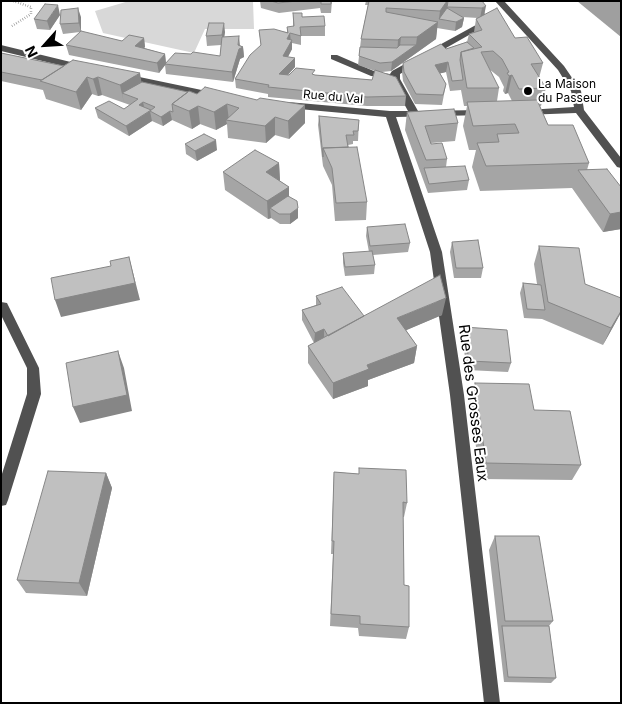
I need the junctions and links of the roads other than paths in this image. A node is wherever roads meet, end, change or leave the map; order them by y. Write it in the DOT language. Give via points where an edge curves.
graph roads {
  1 [pos="499,1"];
  2 [pos="502,15"];
  3 [pos="1,48"];
  4 [pos="334,57"];
  5 [pos="92,70"];
  6 [pos="119,76"];
  7 [pos="394,77"];
  8 [pos="226,98"];
  9 [pos="274,104"];
  10 [pos="579,110"];
  11 [pos="491,113"];
  12 [pos="520,113"];
  13 [pos="390,114"];
  14 [pos="414,114"];
  15 [pos="621,165"];
  16 [pos="3,306"];
  17 [pos="1,500"];
  18 [pos="492,703"];
  1 -- 2 [label="street"];
  2 -- 7 [label="street" via="395,73"];
  2 -- 10 [label="street" via="561,68 576,91"];
  3 -- 5 [label="street"];
  4 -- 7 [label="street" via="374,74"];
  6 -- 8 [label="street"];
  7 -- 14 [label="street"];
  9 -- 13 [label="street, Rue du Val"];
  10 -- 12 [label="street"];
  10 -- 15 [label="street"];
  11 -- 14 [label="street, Rue du Val"];
  13 -- 14 [label="street, Rue du Val"];
  13 -- 18 [label="street, Rue des Grosses Eaux" via="436,252 457,396"];
  16 -- 17 [label="street" via="33,368 34,394"];
}
